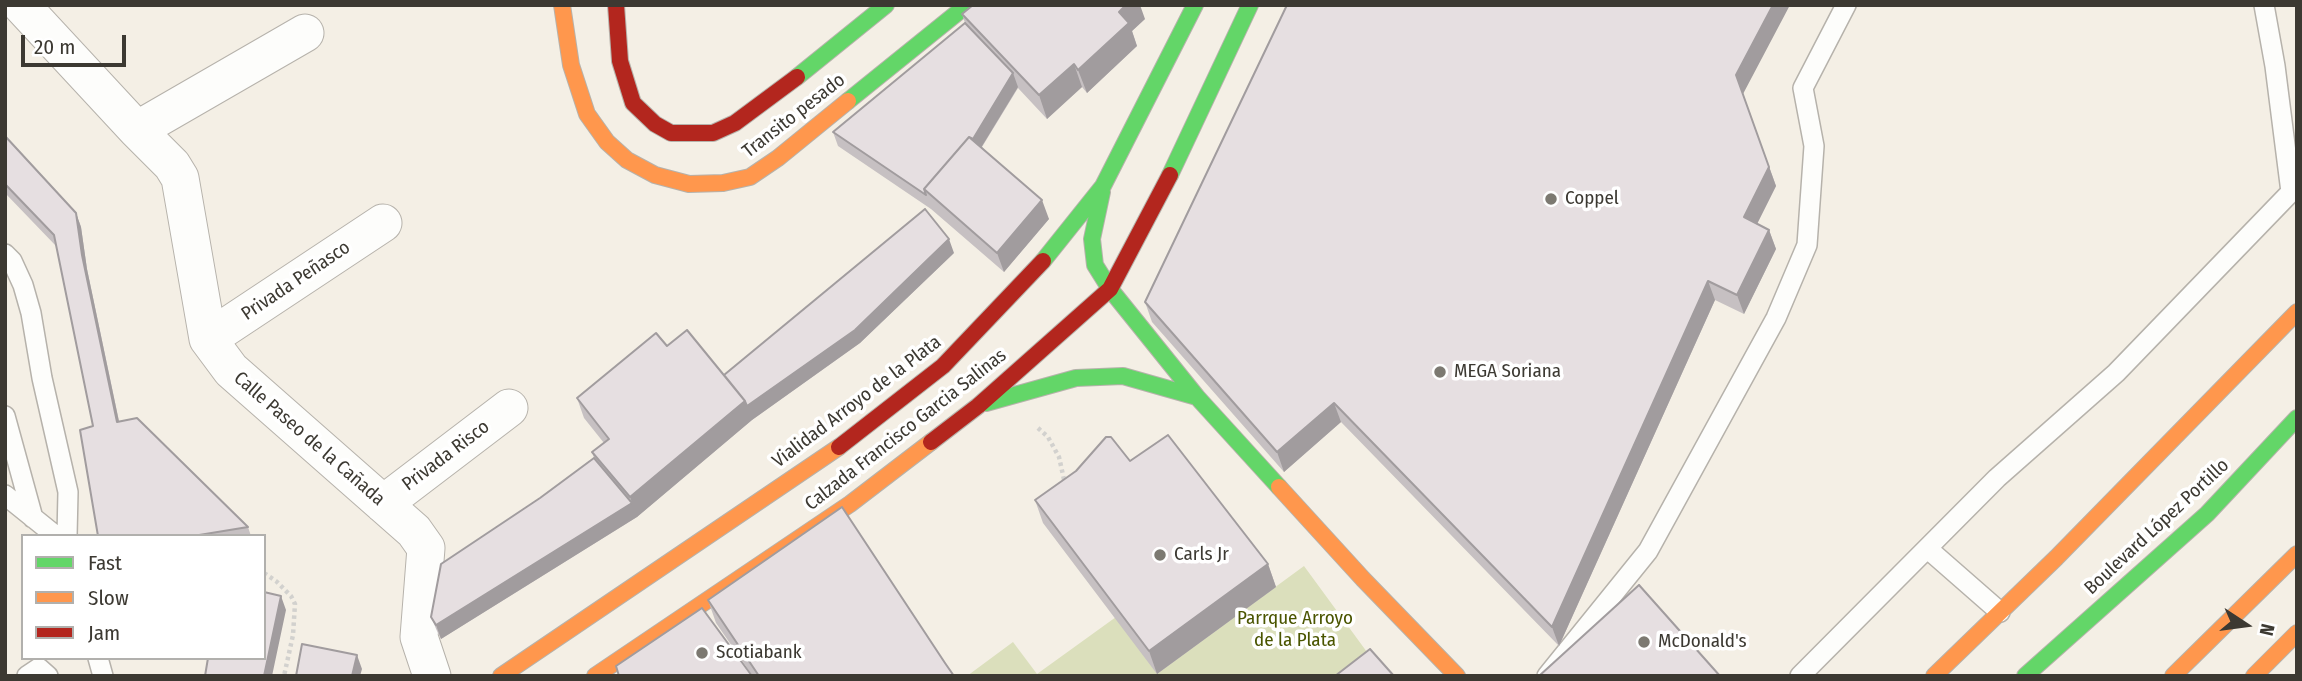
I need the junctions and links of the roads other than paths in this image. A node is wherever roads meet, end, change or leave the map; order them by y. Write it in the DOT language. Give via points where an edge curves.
graph roads {
  1 [pos="21,5"];
  2 [pos="562,5"];
  3 [pos="616,5"];
  4 [pos="886,5"];
  5 [pos="967,5"];
  6 [pos="1195,5"];
  7 [pos="1250,5"];
  8 [pos="1846,5"];
  9 [pos="2264,5"];
  10 [pos="305,33"];
  11 [pos="137,130"];
  12 [pos="1103,186"];
  13 [pos="383,223"];
  14 [pos="5,254"];
  15 [pos="1110,289"];
  16 [pos="2297,312"];
  17 [pos="208,339"];
  18 [pos="1197,397"];
  19 [pos="978,406"];
  20 [pos="509,408"];
  21 [pos="5,416"];
  22 [pos="2297,418"];
  23 [pos="5,495"];
  24 [pos="383,504"];
  25 [pos="33,518"];
  26 [pos="53,534"];
  27 [pos="67,534"];
  28 [pos="1928,549"];
  29 [pos="2297,554"];
  30 [pos="2000,612"];
  31 [pos="2297,633"];
  32 [pos="27,676"];
  33 [pos="48,676"];
  34 [pos="432,676"];
  35 [pos="501,676"];
  36 [pos="595,676"];
  37 [pos="1457,676"];
  38 [pos="1547,676"];
  39 [pos="1800,676"];
  40 [pos="1934,676"];
  41 [pos="2025,676"];
  42 [pos="2172,676"];
  43 [pos="2254,676"];
  1 -- 11 [label="street, Calle Paseo de la Cañada"];
  2 -- 5 [label="main road, Transito pesado" via="571,65 587,114 627,160 656,175 689,184 750,177"];
  3 -- 4 [label="main road, Transito pesado" via="620,61 633,103 671,133 692,134 713,133 735,123"];
  6 -- 12 [label="main road, Vialidad Arroyo de la Plata"];
  7 -- 15 [label="main road, Calzada Francisco Garcia Salinas"];
  8 -- 38 [label="lane" via="1803,88 1814,146 1807,245 1776,318 1648,551"];
  9 -- 28 [label="lane" via="2291,192 2116,373 1997,478"];
  10 -- 11 [label="street"];
  11 -- 17 [label="street, Calle Paseo de la Cañada" via="180,178"];
  12 -- 15 [label="main road" via="1092,239 1095,265"];
  12 -- 35 [label="main road, Vialidad Arroyo de la Plata" via="1031,276 943,366 832,452"];
  13 -- 17 [label="street, Privada Peñasco"];
  14 -- 27 [label="lane" via="12,261 31,313 68,492"];
  15 -- 18 [label="main road"];
  15 -- 19 [label="main road, Calzada Francisco Garcia Salinas"];
  16 -- 30 [label="main road"];
  17 -- 24 [label="street, Calle Paseo de la Cañada" via="231,370"];
  18 -- 19 [label="main road" via="1122,376 1076,378"];
  18 -- 37 [label="main road"];
  19 -- 36 [label="main road, Calzada Francisco Garcia Salinas" via="849,504"];
  20 -- 24 [label="street, Privada Risco"];
  21 -- 25 [label="lane"];
  22 -- 41 [label="main road, Boulevard López Portillo" via="2207,514"];
  23 -- 25 [label="lane"];
  24 -- 34 [label="street, Calle Paseo de la Cañada" via="426,548 419,637"];
  25 -- 26 [label="lane"];
  28 -- 30 [label="lane"];
  28 -- 39 [label="lane"];
  29 -- 42 [label="main road"];
  30 -- 40 [label="main road"];
  31 -- 43 [label="main road"];
  32 -- 33 [label="lane" via="39,668"];
}
